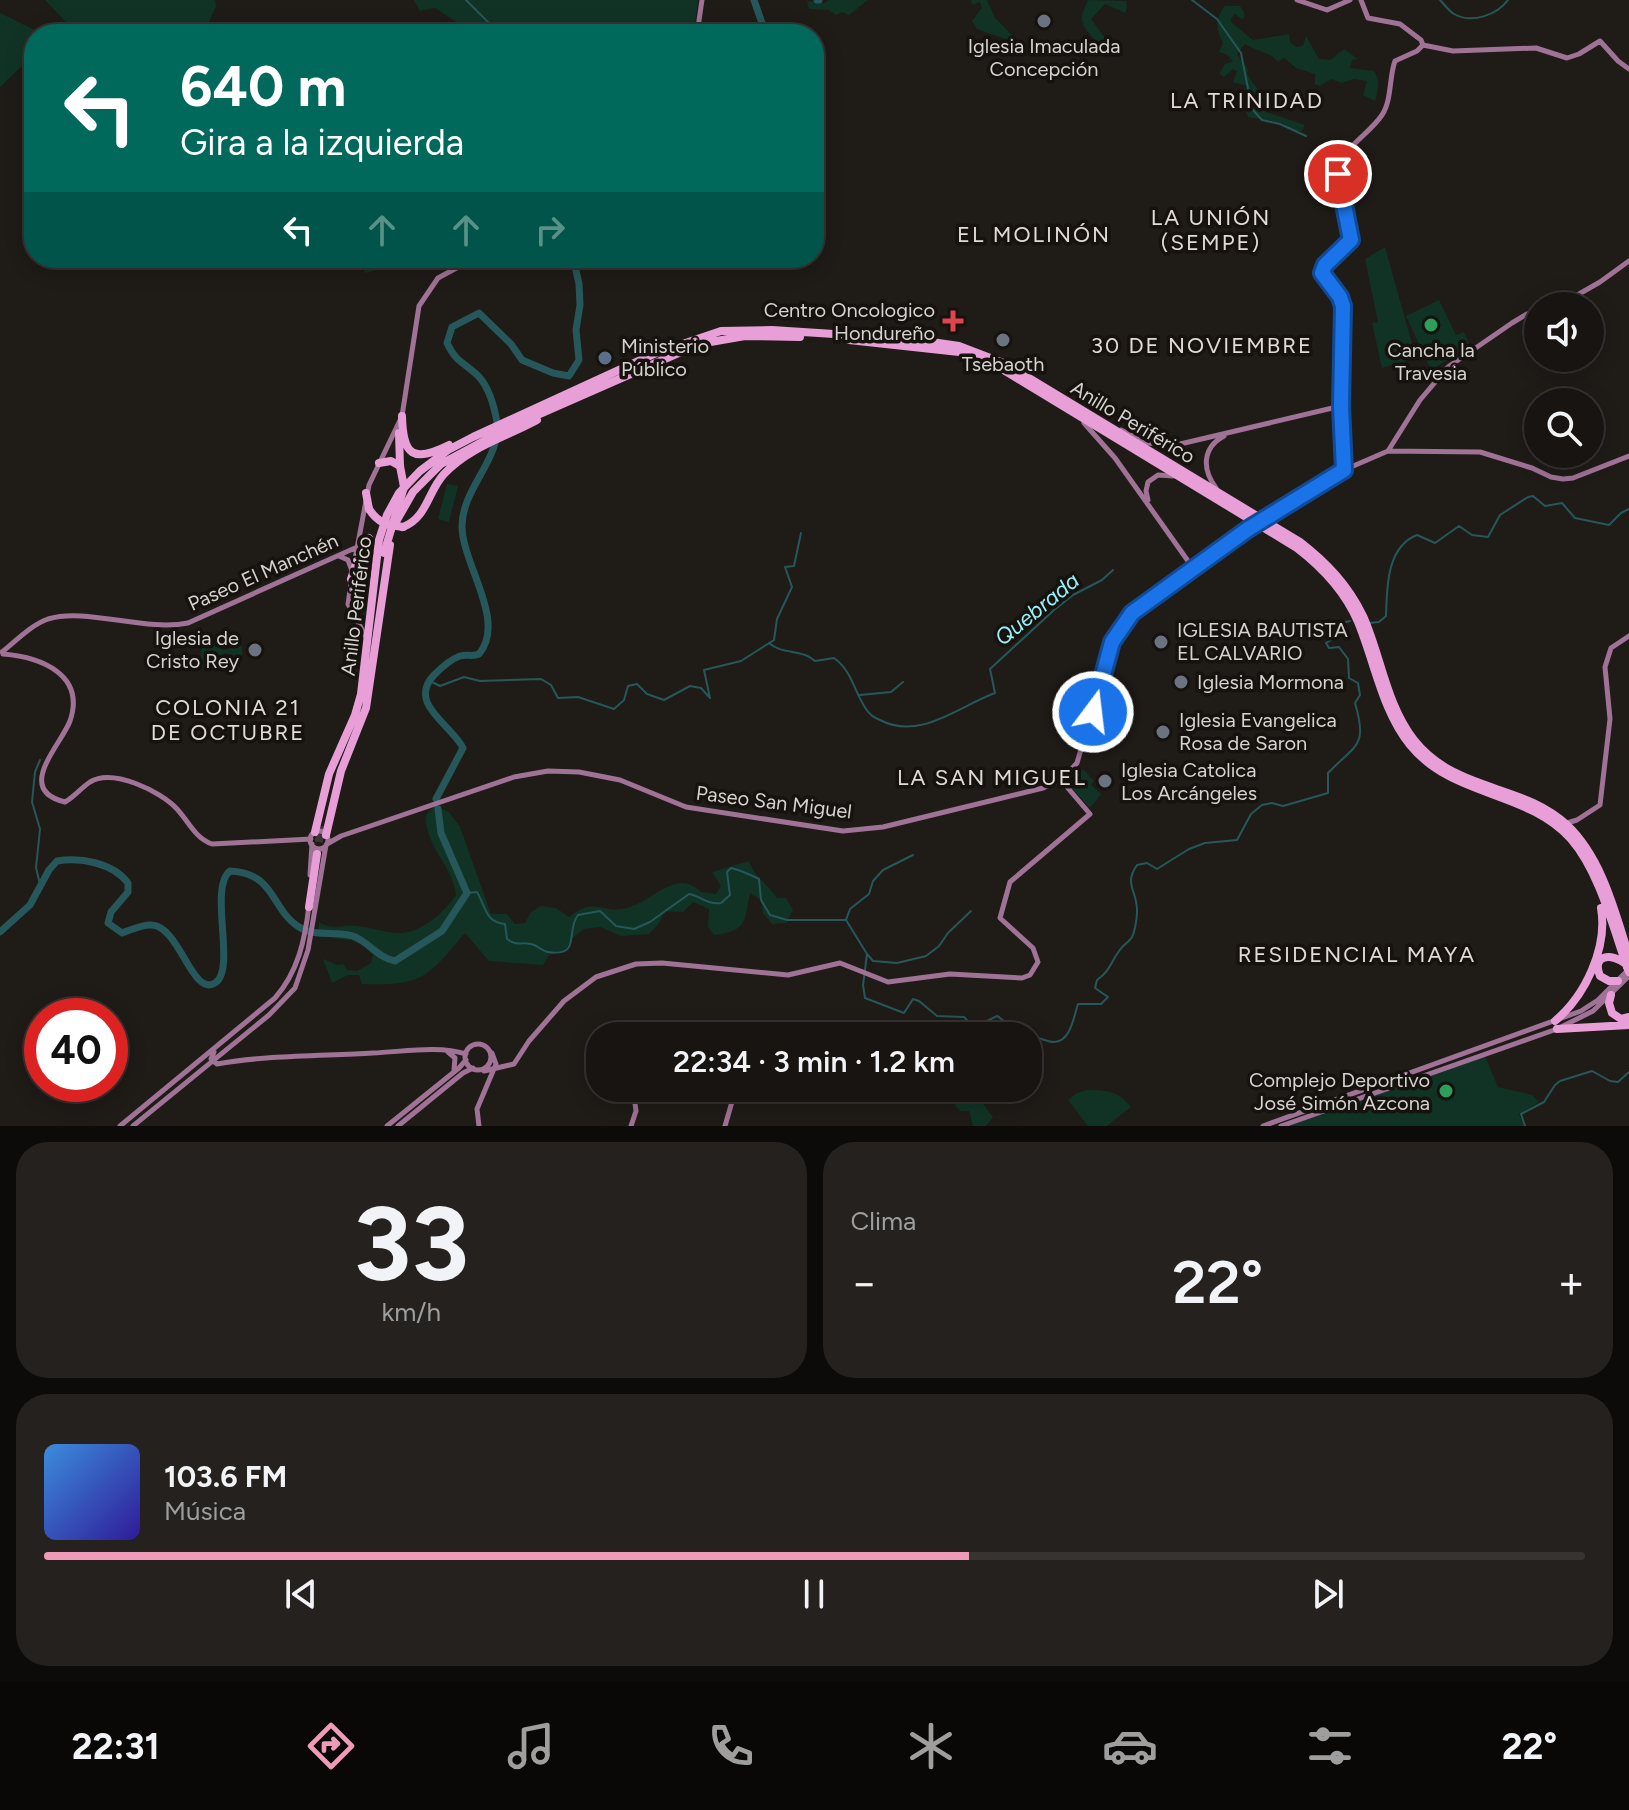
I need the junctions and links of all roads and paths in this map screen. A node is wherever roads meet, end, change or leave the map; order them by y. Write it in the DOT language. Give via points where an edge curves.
graph roads {
  1 [pos="702,0"];
  2 [pos="1297,0"];
  3 [pos="1350,0"];
  4 [pos="1361,0"];
  5 [pos="698,24"];
  6 [pos="1423,45"];
  7 [pos="1629,69"];
  8 [pos="1629,261"];
  9 [pos="456,268"];
  10 [pos="1584,292"];
  11 [pos="1524,316"];
  12 [pos="1341,406"];
  13 [pos="1072,411"];
  14 [pos="1090,414"];
  15 [pos="402,416"];
  16 [pos="511,426"];
  17 [pos="1232,432"];
  18 [pos="487,437"];
  19 [pos="468,439"];
  20 [pos="1388,451"];
  21 [pos="1629,456"];
  22 [pos="379,463"];
  23 [pos="400,466"];
  24 [pos="1344,470"];
  25 [pos="1181,478"];
  26 [pos="366,493"];
  27 [pos="1222,495"];
  28 [pos="1153,512"];
  29 [pos="356,547"];
  30 [pos="341,554"];
  31 [pos="354,560"];
  32 [pos="1193,568"];
  33 [pos="352,576"];
  34 [pos="382,586"];
  35 [pos="371,612"];
  36 [pos="353,613"];
  37 [pos="1629,636"];
  38 [pos="19,638"];
  39 [pos="367,642"];
  40 [pos="1,654"];
  41 [pos="20,656"];
  42 [pos="1061,780"];
  43 [pos="1577,820"];
  44 [pos="1565,824"];
  45 [pos="1576,835"];
  46 [pos="321,840"];
  47 [pos="1598,888"];
  48 [pos="312,910"];
  49 [pos="305,949"];
  50 [pos="1628,967"];
  51 [pos="1618,981"];
  52 [pos="1611,995"];
  53 [pos="1629,1017"];
  54 [pos="1556,1025"];
  55 [pos="1629,1025"];
  56 [pos="221,1043"];
  57 [pos="472,1045"];
  58 [pos="229,1048"];
  59 [pos="448,1051"];
  60 [pos="490,1052"];
  61 [pos="466,1057"];
  62 [pos="495,1058"];
  63 [pos="234,1061"];
  64 [pos="515,1061"];
  65 [pos="212,1062"];
  66 [pos="479,1070"];
  67 [pos="495,1070"];
  68 [pos="451,1075"];
  69 [pos="489,1081"];
  70 [pos="635,1102"];
  71 [pos="732,1102"];
  72 [pos="120,1126"];
  73 [pos="133,1126"];
  74 [pos="387,1126"];
  75 [pos="398,1126"];
  76 [pos="479,1126"];
  77 [pos="631,1126"];
  78 [pos="725,1126"];
  79 [pos="1263,1126"];
  80 [pos="1281,1126"];
  1 -- 5 [label="street"];
  2 -- 3 [label="street" via="1332,10"];
  4 -- 6 [label="street" via="1368,18 1400,24"];
  6 -- 7 [label="street" via="1453,51 1536,48 1567,58 1598,41"];
  6 -- 12 [label="street" via="1395,61 1383,114 1339,165 1351,240 1322,273 1343,306"];
  8 -- 10 [label="street"];
  9 -- 15 [label="street" via="438,278 419,306"];
  11 -- 20 [label="street" via="1448,367"];
  12 -- 17 [label="street"];
  12 -- 24 [label="street"];
  13 -- 16 [label="highway, Anillo Periférico" via="1002,369 959,352 745,336 677,352"];
  13 -- 25 [label="highway, Anillo Periférico"];
  13 -- 28 [label="street"];
  14 -- 16 [label="highway, Anillo Periférico" via="1006,364 959,346 749,329 677,344"];
  14 -- 17 [label="street" via="1147,443 1162,445"];
  14 -- 27 [label="highway, Anillo Periférico"];
  15 -- 19 [label="highway" via="404,442 416,455"];
  15 -- 22 [label="street"];
  15 -- 23 [label="highway"];
  16 -- 18 [label="highway, Anillo Periférico"];
  17 -- 27 [label="street" via="1217,440 1206,456 1208,476"];
  18 -- 19 [label="highway, Anillo Periférico"];
  18 -- 26 [label="highway, bridge" via="447,470 414,522 386,525 373,516"];
  18 -- 34 [label="highway, Anillo Periférico" via="441,464 413,492 395,525"];
  19 -- 35 [label="highway, Anillo Periférico" via="420,471 391,504 379,540"];
  20 -- 21 [label="street" via="1480,452 1563,479"];
  20 -- 24 [label="street"];
  22 -- 23 [label="highway, bridge"];
  22 -- 26 [label="street"];
  23 -- 34 [label="highway, bridge" via="404,487 384,553"];
  24 -- 32 [label="street, bridge"];
  25 -- 28 [label="street" via="1163,474 1148,482"];
  25 -- 47 [label="highway, Anillo Periférico" via="1297,548 1326,572 1357,620 1390,712 1414,750 1449,779 1528,809 1557,826 1582,855"];
  26 -- 29 [label="street"];
  27 -- 44 [label="highway, Anillo Periférico" via="1300,542 1331,568 1363,618 1403,723 1429,756 1459,777 1531,803"];
  28 -- 32 [label="street"];
  29 -- 30 [label="street, Paseo El Manchén"];
  29 -- 31 [label="street"];
  29 -- 33 [label="highway" via="372,537"];
  30 -- 31 [label="street" via="349,553"];
  30 -- 33 [label="street"];
  30 -- 38 [label="street, Paseo El Manchén" via="188,623 158,626 50,618"];
  31 -- 33 [label="street"];
  32 -- 42 [label="street" via="1118,629 1077,763"];
  33 -- 36 [label="street" via="347,599"];
  34 -- 46 [label="highway, Anillo Periférico" via="366,708"];
  35 -- 36 [label="street"];
  35 -- 39 [label="highway, Anillo Periférico"];
  36 -- 39 [label="street"];
  37 -- 43 [label="street" via="1611,648 1605,667 1610,719 1600,805"];
  38 -- 40 [label="street, Paseo El Manchén"];
  38 -- 41 [label="street"];
  39 -- 46 [label="highway, Anillo Periférico" via="355,715 329,774"];
  40 -- 41 [label="street"];
  41 -- 46 [label="street, Paseo San Miguel" via="60,672 71,693 69,722 44,767 51,797 65,802 90,782 107,778 157,792 212,844"];
  42 -- 46 [label="street, Paseo San Miguel" via="883,827 843,831 686,807 620,780 548,771 514,777"];
  42 -- 64 [label="street" via="1090,814 1016,877 1000,918 1037,957 1026,977 950,974 888,982 840,963 788,975 636,964 596,977 564,1001"];
  43 -- 44 [label="street"];
  43 -- 45 [label="street"];
  44 -- 45 [label="highway, Anillo Periférico"];
  45 -- 50 [label="highway, Anillo Periférico" via="1598,868"];
  46 -- 48 [label="highway"];
  47 -- 50 [label="highway, Anillo Periférico"];
  47 -- 54 [label="highway" via="1603,918 1598,952 1577,999"];
  48 -- 49 [label="street"];
  49 -- 56 [label="street" via="285,987"];
  49 -- 58 [label="street" via="295,988"];
  50 -- 51 [label="street"];
  50 -- 51 [label="highway" via="1612,956 1600,962 1600,976"];
  50 -- 52 [label="street"];
  51 -- 54 [label="street" via="1590,1006"];
  52 -- 53 [label="highway" via="1612,1013"];
  52 -- 54 [label="street" via="1593,1011"];
  54 -- 55 [label="highway"];
  54 -- 79 [label="street"];
  54 -- 80 [label="street"];
  56 -- 65 [label="street"];
  56 -- 72 [label="street"];
  57 -- 59 [label="street"];
  57 -- 60 [label="street" via="481,1044"];
  57 -- 61 [label="street"];
  58 -- 63 [label="street"];
  58 -- 65 [label="street"];
  59 -- 61 [label="street"];
  59 -- 63 [label="street"];
  59 -- 68 [label="street" via="456,1061"];
  60 -- 62 [label="street"];
  60 -- 66 [label="street" via="490,1063"];
  61 -- 66 [label="street"];
  61 -- 68 [label="street"];
  62 -- 64 [label="street"];
  62 -- 67 [label="street"];
  63 -- 65 [label="street"];
  64 -- 67 [label="street"];
  65 -- 73 [label="street"];
  66 -- 67 [label="street"];
  66 -- 69 [label="street"];
  66 -- 75 [label="street" via="463,1073"];
  67 -- 69 [label="street"];
  68 -- 74 [label="street"];
  69 -- 76 [label="street" via="477,1109"];
  70 -- 77 [label="street"];
  71 -- 78 [label="street"];
}
